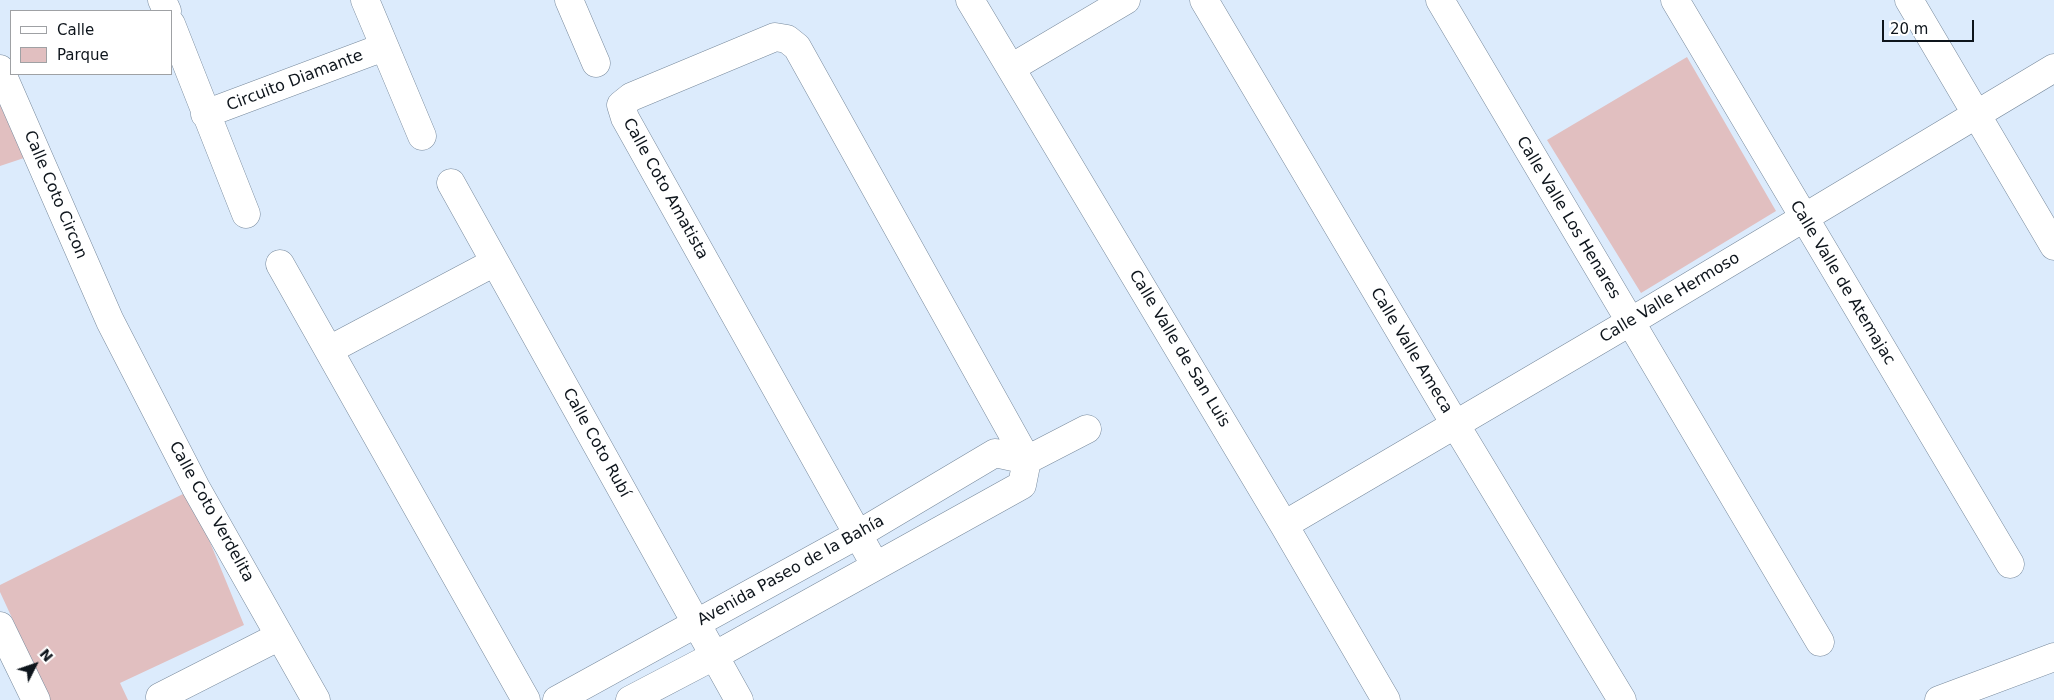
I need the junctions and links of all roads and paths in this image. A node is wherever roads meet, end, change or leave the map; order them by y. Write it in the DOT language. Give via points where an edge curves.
graph roads {
  1 [pos="365,0"];
  2 [pos="569,0"];
  3 [pos="970,0"];
  4 [pos="1126,0"];
  5 [pos="1204,0"];
  6 [pos="1440,0"];
  7 [pos="1675,0"];
  8 [pos="1909,0"];
  9 [pos="172,27"];
  10 [pos="384,47"];
  11 [pos="596,63"];
  12 [pos="1012,68"];
  13 [pos="2054,68"];
  14 [pos="0,69"];
  15 [pos="205,114"];
  16 [pos="1977,114"];
  17 [pos="422,136"];
  18 [pos="450,183"];
  19 [pos="246,214"];
  20 [pos="1803,219"];
  21 [pos="2054,246"];
  22 [pos="495,262"];
  23 [pos="280,264"];
  24 [pos="110,321"];
  25 [pos="1630,322"];
  26 [pos="329,350"];
  27 [pos="1455,424"];
  28 [pos="1087,430"];
  29 [pos="1027,460"];
  30 [pos="1284,525"];
  31 [pos="857,535"];
  32 [pos="2010,564"];
  33 [pos="875,565"];
  34 [pos="697,624"];
  35 [pos="0,626"];
  36 [pos="280,636"];
  37 [pos="1820,642"];
  38 [pos="714,656"];
  39 [pos="2054,657"];
  40 [pos="160,698"];
  41 [pos="36,700"];
  42 [pos="316,700"];
  43 [pos="526,700"];
  44 [pos="557,700"];
  45 [pos="630,700"];
  46 [pos="739,700"];
  47 [pos="1386,700"];
  48 [pos="1622,700"];
  49 [pos="1939,700"];
  1 -- 10 [label="street, Circuito Diamante"];
  2 -- 11 [label="street"];
  3 -- 12 [label="street, Calle Valle de San Luis"];
  4 -- 12 [label="street"];
  5 -- 27 [label="street, Calle Valle Ameca"];
  6 -- 25 [label="street, Calle Valle Los Henares"];
  7 -- 20 [label="street, Calle Valle de Atemajac"];
  8 -- 16 [label="street"];
  9 -- 15 [label="street, Circuito Diamante"];
  10 -- 15 [label="street, Circuito Diamante"];
  10 -- 17 [label="street, Circuito Diamante"];
  12 -- 30 [label="street, Calle Valle de San Luis"];
  13 -- 16 [label="street, Calle Valle Hermoso"];
  14 -- 24 [label="street, Calle Coto Circon"];
  15 -- 19 [label="street, Circuito Diamante"];
  16 -- 20 [label="street, Calle Valle Hermoso"];
  16 -- 21 [label="street"];
  18 -- 22 [label="street, Calle Coto Rubí"];
  20 -- 25 [label="street, Calle Valle Hermoso"];
  20 -- 32 [label="street, Calle Valle de Atemajac"];
  22 -- 26 [label="street"];
  22 -- 34 [label="street, Calle Coto Rubí"];
  23 -- 26 [label="street"];
  24 -- 36 [label="street, Calle Coto Verdelita" via="196,488"];
  25 -- 27 [label="street, Calle Valle Hermoso"];
  25 -- 37 [label="street, Calle Valle Los Henares"];
  26 -- 43 [label="street"];
  27 -- 30 [label="street, Calle Valle Hermoso"];
  27 -- 48 [label="street, Calle Valle Ameca"];
  28 -- 29 [label="street"];
  29 -- 31 [label="street, Avenida Paseo de la Bahía" via="994,454"];
  29 -- 31 [label="street, Calle Coto Amatista" via="797,47 787,39 775,37 631,97 622,105 625,118"];
  29 -- 33 [label="street" via="1022,485"];
  30 -- 47 [label="street, Calle Valle de San Luis"];
  31 -- 33 [label="street, Calle Coto Amatista"];
  31 -- 34 [label="street, Avenida Paseo de la Bahía"];
  33 -- 38 [label="street"];
  34 -- 38 [label="street, Calle Coto Rubí"];
  34 -- 44 [label="street, Avenida Paseo de la Bahía"];
  35 -- 41 [label="street"];
  36 -- 40 [label="street"];
  36 -- 42 [label="street, Calle Coto Verdelita"];
  38 -- 45 [label="street"];
  38 -- 46 [label="street, Calle Coto Rubí"];
  39 -- 49 [label="street"];
}
